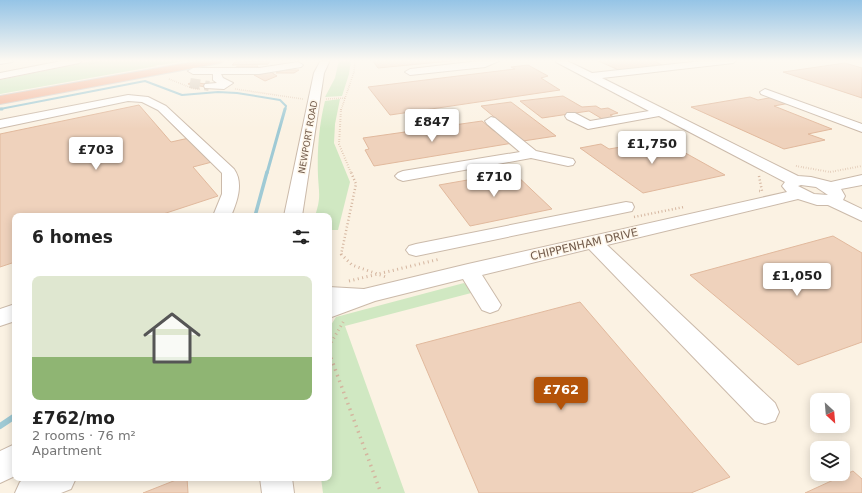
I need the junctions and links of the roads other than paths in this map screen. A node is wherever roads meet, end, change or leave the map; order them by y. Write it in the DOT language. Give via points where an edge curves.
graph roads {
  1 [pos="82,83"];
  2 [pos="109,83"];
  3 [pos="228,83"];
  4 [pos="314,83"];
  5 [pos="319,83"];
  6 [pos="605,83"];
  7 [pos="205,88"];
  8 [pos="765,92"];
  9 [pos="0,95"];
  10 [pos="655,96"];
  11 [pos="314,99"];
  12 [pos="0,100"];
  13 [pos="661,112"];
  14 [pos="571,116"];
  15 [pos="705,120"];
  16 [pos="492,121"];
  17 [pos="0,124"];
  18 [pos="862,128"];
  19 [pos="754,145"];
  20 [pos="733,149"];
  21 [pos="531,154"];
  22 [pos="568,162"];
  23 [pos="403,176"];
  24 [pos="862,180"];
  25 [pos="798,187"];
  26 [pos="830,194"];
  27 [pos="223,213"];
  28 [pos="295,213"];
  29 [pos="862,216"];
  30 [pos="653,228"];
  31 [pos="592,242"];
  32 [pos="416,250"];
  33 [pos="468,270"];
  34 [pos="336,288"];
  35 [pos="369,295"];
  36 [pos="490,305"];
  37 [pos="339,312"];
  38 [pos="12,313"];
  39 [pos="0,318"];
  40 [pos="765,412"];
  41 [pos="12,460"];
  42 [pos="0,468"];
  43 [pos="52,481"];
  44 [pos="276,481"];
  45 [pos="31,493"];
  46 [pos="278,493"];
  1 -- 9 [label="highway"];
  2 -- 12 [label="highway"];
  3 -- 7 [label="street" via="224,86"];
  4 -- 11 [label="street, NEWPORT ROAD"];
  5 -- 11 [label="street"];
  6 -- 13 [label="street"];
  8 -- 18 [label="street"];
  10 -- 15 [label="street"];
  11 -- 28 [label="street, NEWPORT ROAD"];
  13 -- 14 [label="street" via="588,125"];
  13 -- 20 [label="street"];
  16 -- 21 [label="street"];
  17 -- 27 [label="street" via="128,98 144,98 162,108 229,172 232,183"];
  19 -- 20 [label="street"];
  20 -- 25 [label="street"];
  21 -- 22 [label="street"];
  21 -- 23 [label="street"];
  24 -- 26 [label="street"];
  25 -- 26 [label="street" via="819,200"];
  25 -- 30 [label="street, CHIPPENHAM DRIVE"];
  26 -- 29 [label="street"];
  30 -- 31 [label="street, CHIPPENHAM DRIVE"];
  30 -- 32 [label="street" via="621,203"];
  31 -- 33 [label="street, CHIPPENHAM DRIVE"];
  31 -- 40 [label="street"];
  33 -- 35 [label="street, CHIPPENHAM DRIVE" via="386,282"];
  33 -- 36 [label="street"];
  34 -- 35 [label="street, CHIPPENHAM DRIVE"];
  35 -- 37 [label="street, CHIPPENHAM DRIVE"];
  38 -- 39 [label="street"];
  41 -- 42 [label="street"];
  43 -- 45 [label="street"];
  44 -- 46 [label="street"];
}
